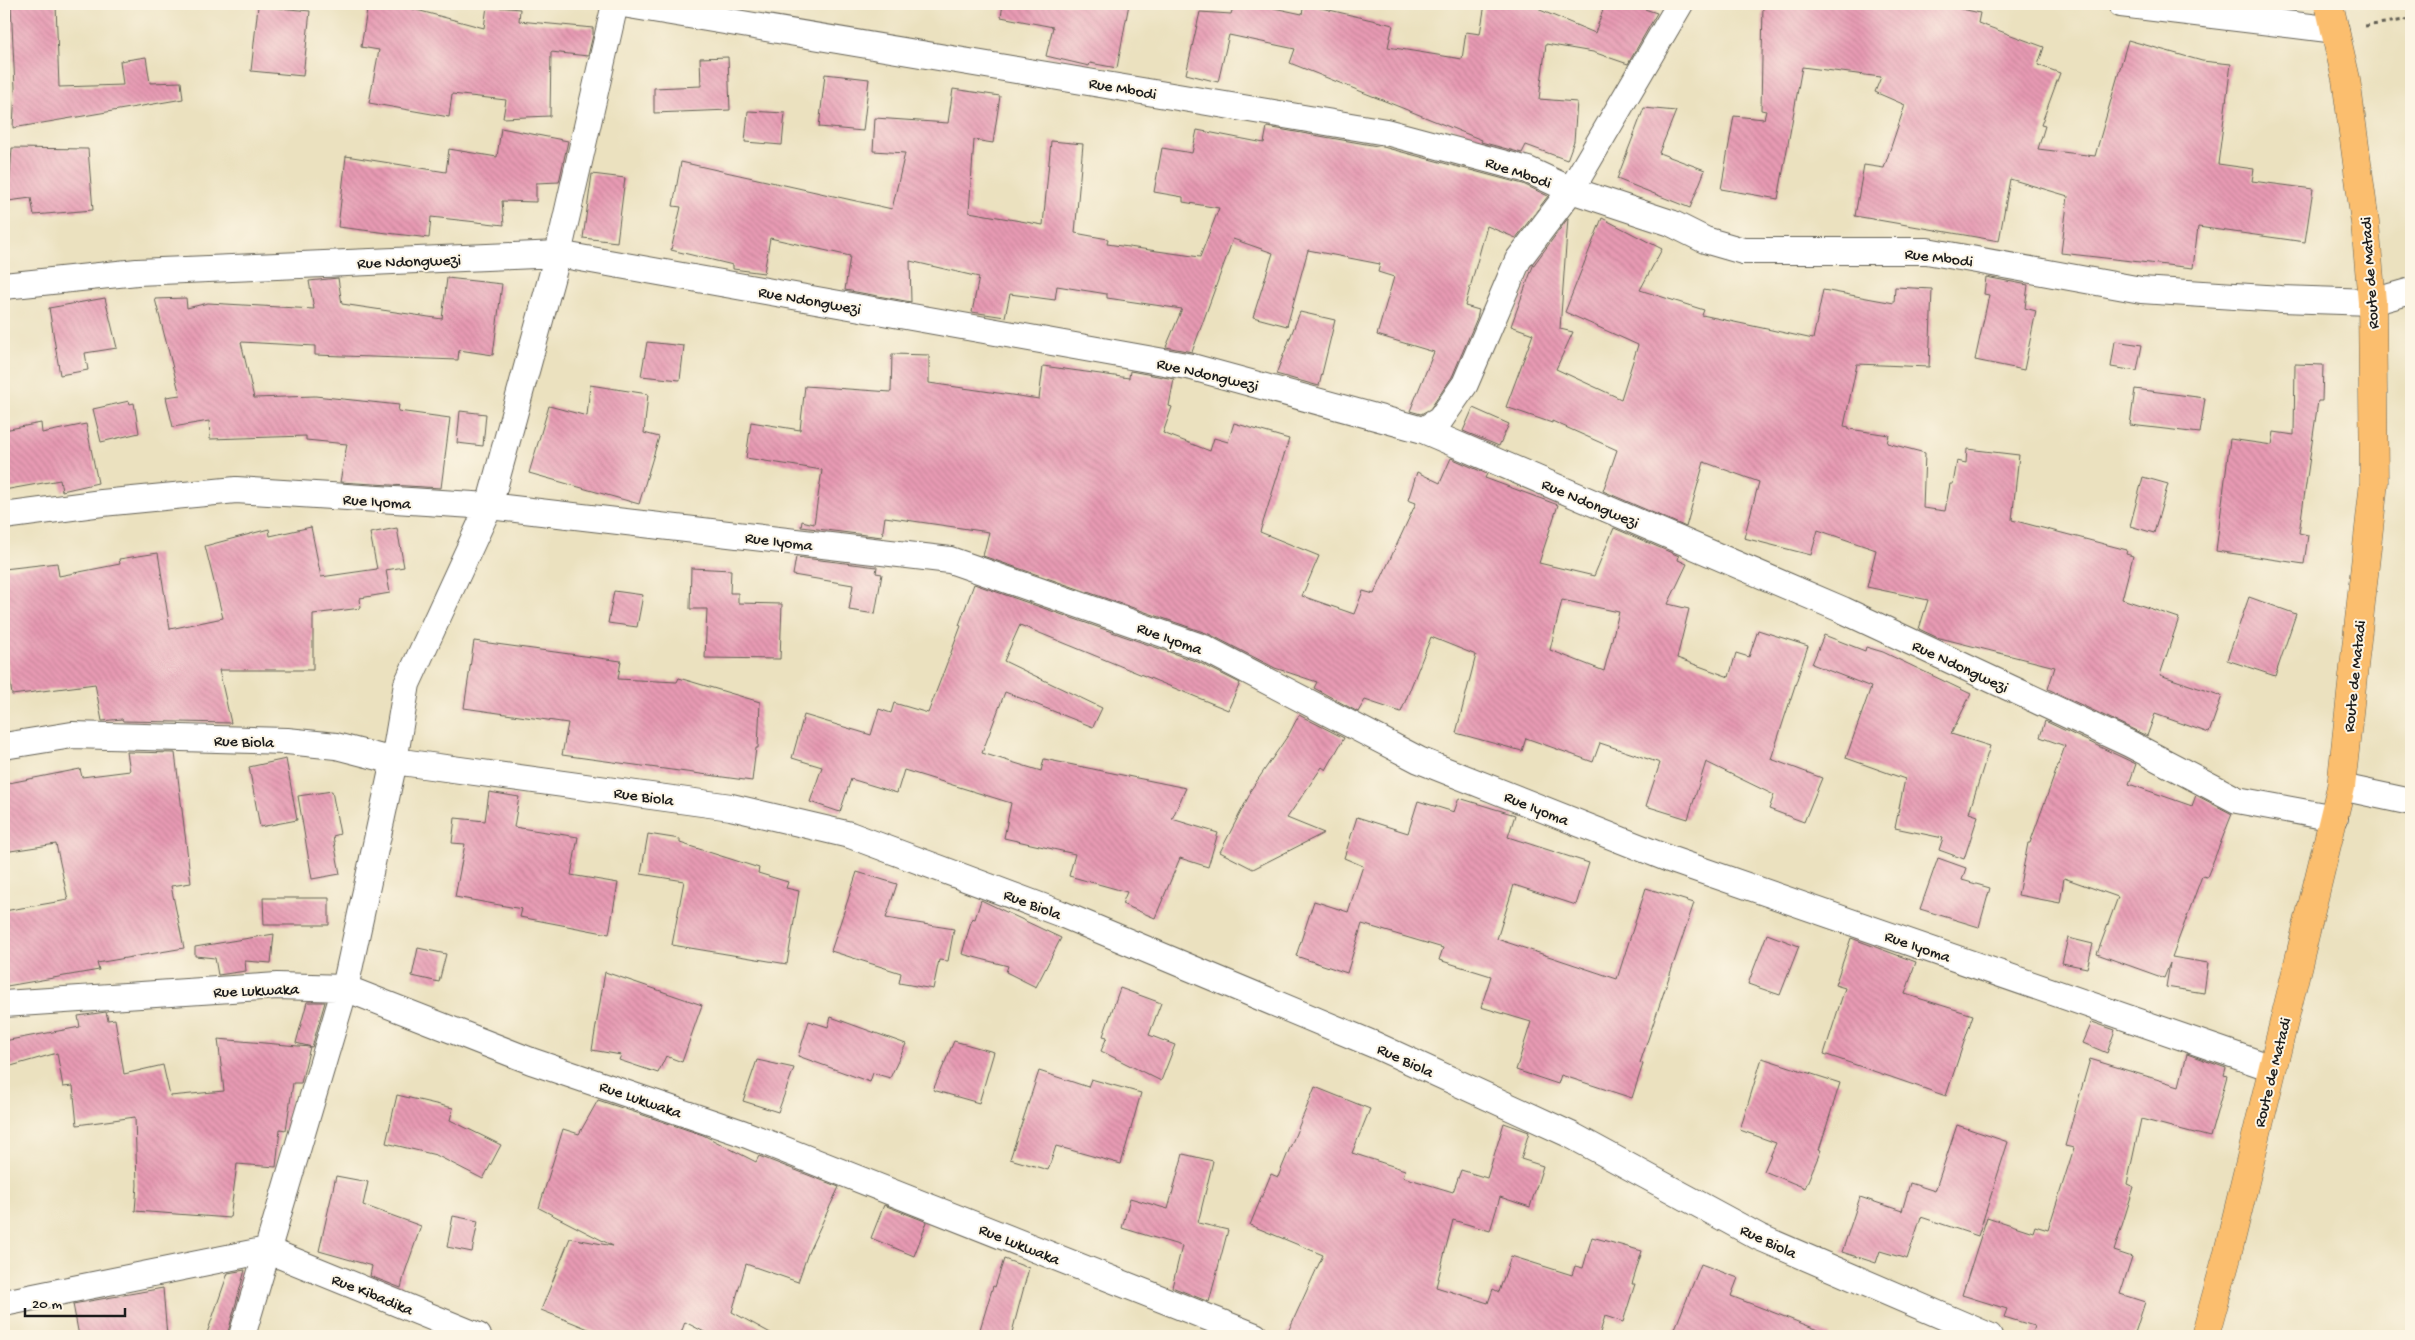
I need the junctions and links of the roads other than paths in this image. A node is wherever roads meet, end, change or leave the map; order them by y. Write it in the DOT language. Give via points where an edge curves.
graph roads {
  1 [pos="615,4"];
  2 [pos="623,4"];
  3 [pos="1680,4"];
  4 [pos="2121,4"];
  5 [pos="2329,4"];
  6 [pos="2336,30"];
  7 [pos="1571,190"];
  8 [pos="558,254"];
  9 [pos="4,286"];
  10 [pos="2411,291"];
  11 [pos="2372,302"];
  12 [pos="1423,430"];
  13 [pos="489,506"];
  14 [pos="4,516"];
  15 [pos="4,746"];
  16 [pos="394,761"];
  17 [pos="2341,787"];
  18 [pos="2411,802"];
  19 [pos="2335,818"];
  20 [pos="345,988"];
  21 [pos="4,1004"];
  22 [pos="2272,1068"];
  23 [pos="267,1250"];
  24 [pos="4,1303"];
  25 [pos="242,1336"];
  26 [pos="478,1336"];
  27 [pos="1255,1336"];
  28 [pos="1989,1336"];
  29 [pos="2205,1336"];
  1 -- 8 [label="street"];
  2 -- 7 [label="street, Rue Mbodi" via="1386,132 1528,170"];
  3 -- 7 [label="street"];
  4 -- 6 [label="street"];
  5 -- 6 [label="highway, Route de Matadi"];
  6 -- 11 [label="highway, Route de Matadi" via="2346,78"];
  7 -- 11 [label="street, Rue Mbodi" via="1743,251 1927,251 2141,290"];
  7 -- 12 [label="street" via="1518,260 1465,384 1440,420"];
  8 -- 9 [label="street, Rue Ndongwezi" via="137,272"];
  8 -- 12 [label="street, Rue Ndongwezi" via="1192,367"];
  8 -- 13 [label="street"];
  10 -- 11 [label="street, Rue Mbodi"];
  11 -- 17 [label="highway, Route de Matadi" via="2374,482"];
  12 -- 19 [label="street, Rue Ndongwezi" via="1843,610 2130,744 2237,800"];
  13 -- 14 [label="street, Rue Iyoma" via="236,490 102,502"];
  13 -- 16 [label="street" via="407,684"];
  13 -- 22 [label="street, Rue Iyoma" via="950,560 1204,648 1419,760 1669,859"];
  15 -- 16 [label="street, Rue Biola" via="72,735 287,741 336,746"];
  16 -- 20 [label="street"];
  16 -- 28 [label="street, Rue Biola" via="731,807 850,835 1059,913 1376,1044 1572,1135 1759,1237"];
  17 -- 18 [label="street"];
  17 -- 19 [label="highway, Route de Matadi"];
  19 -- 22 [label="highway, Route de Matadi"];
  20 -- 21 [label="street, Rue Lukwaka" via="277,986"];
  20 -- 23 [label="street"];
  20 -- 27 [label="street, Rue Lukwaka" via="531,1061 742,1133"];
  22 -- 29 [label="highway, Route de Matadi"];
  23 -- 24 [label="street"];
  23 -- 25 [label="street"];
  23 -- 26 [label="street, Rue Kibadika"];
}
